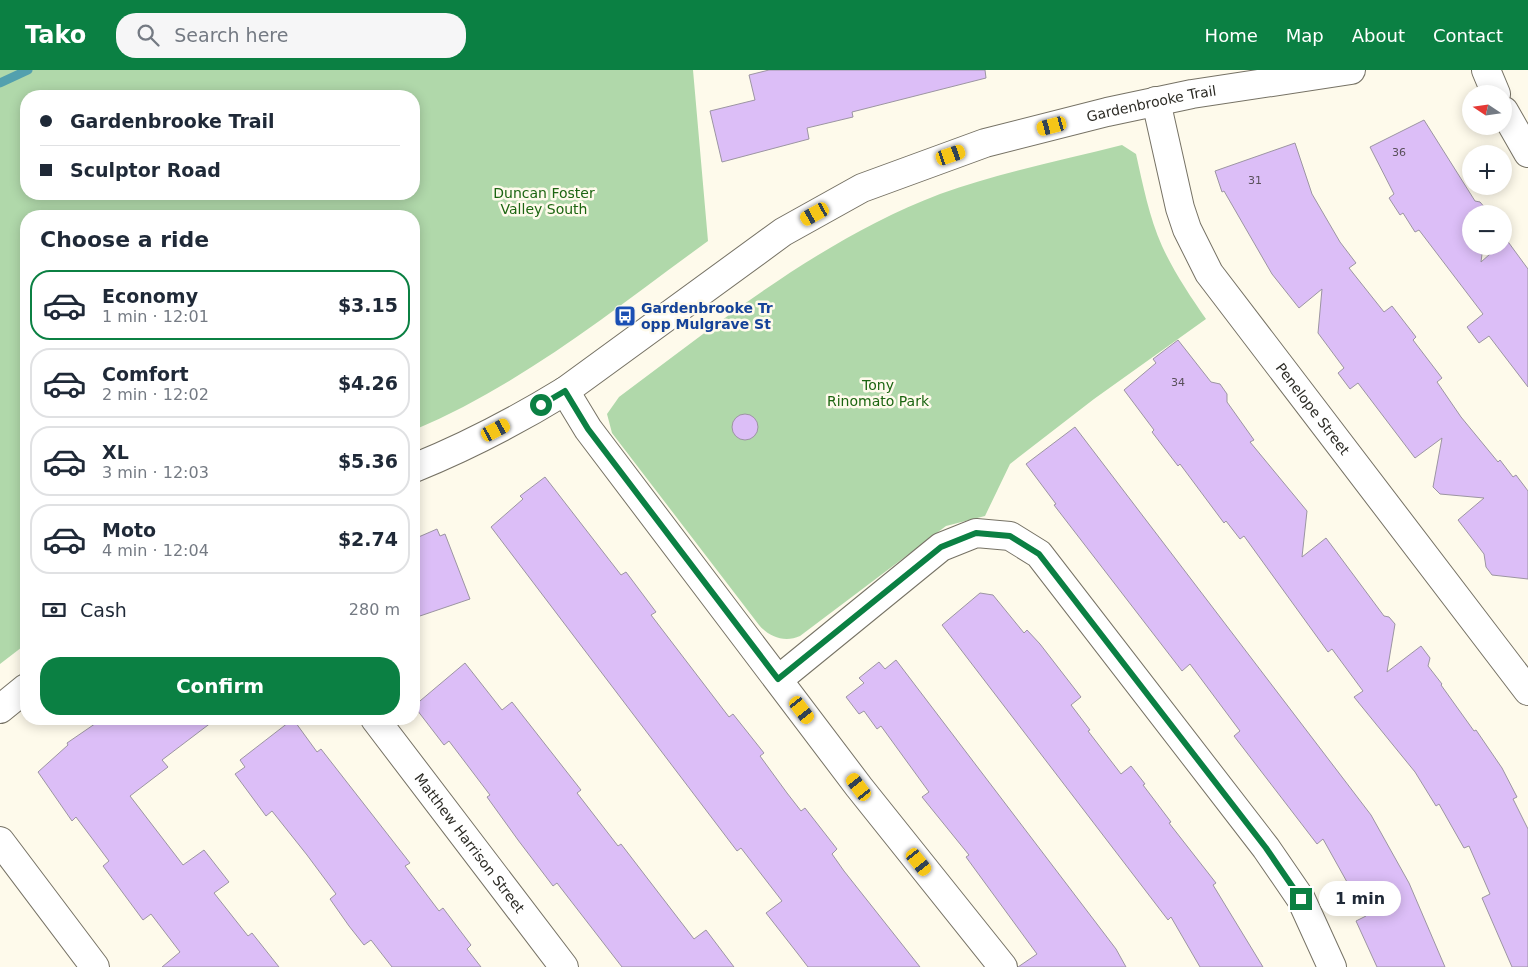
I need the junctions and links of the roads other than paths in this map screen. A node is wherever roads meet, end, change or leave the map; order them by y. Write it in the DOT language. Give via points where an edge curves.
graph roads {
  1 [pos="1351,70"];
  2 [pos="1486,70"];
  3 [pos="1492,85"];
  4 [pos="1156,101"];
  5 [pos="1512,126"];
  6 [pos="1528,153"];
  7 [pos="565,391"];
  8 [pos="420,465"];
  9 [pos="778,679"];
  10 [pos="1528,691"];
  11 [pos="20,693"];
  12 [pos="0,709"];
  13 [pos="381,725"];
  14 [pos="0,841"];
  15 [pos="95,967"];
  16 [pos="564,967"];
  17 [pos="1003,967"];
  18 [pos="1332,967"];
  1 -- 4 [label="street, Gardenbrooke Trail"];
  2 -- 3 [label="street"];
  4 -- 7 [label="street, Gardenbrooke Trail" via="985,143 862,188 783,232"];
  4 -- 10 [label="street, Penelope Street" via="1180,208 1209,273"];
  5 -- 6 [label="street"];
  7 -- 8 [label="street, Gardenbrooke Trail" via="476,441"];
  7 -- 9 [label="street" via="588,429"];
  9 -- 17 [label="street" via="859,787"];
  9 -- 18 [label="street" via="941,547 976,533 1010,536 1039,554 1266,848 1301,899"];
  11 -- 12 [label="street"];
  13 -- 16 [label="street, Matthew Harrison Street"];
  14 -- 15 [label="street"];
}
